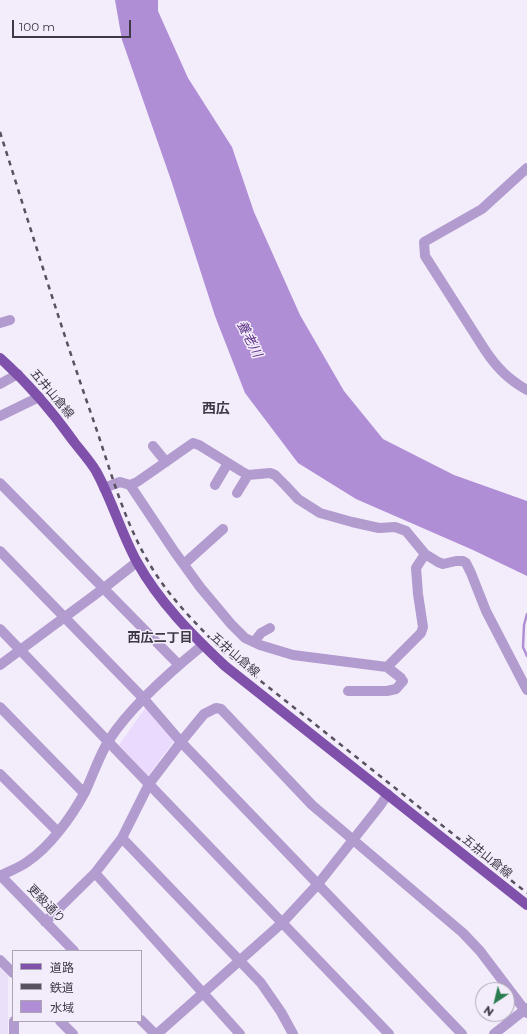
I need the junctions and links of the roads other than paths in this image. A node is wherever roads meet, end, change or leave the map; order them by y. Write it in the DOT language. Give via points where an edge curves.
graph roads {
  1 [pos="527,168"];
  2 [pos="10,320"];
  3 [pos="0,323"];
  4 [pos="0,358"];
  5 [pos="18,374"];
  6 [pos="0,384"];
  7 [pos="527,390"];
  8 [pos="39,397"];
  9 [pos="0,416"];
  10 [pos="153,446"];
  11 [pos="166,462"];
  12 [pos="228,463"];
  13 [pos="248,474"];
  14 [pos="0,483"];
  15 [pos="130,485"];
  16 [pos="215,485"];
  17 [pos="104,488"];
  18 [pos="237,493"];
  19 [pos="223,529"];
  20 [pos="0,551"];
  21 [pos="425,554"];
  22 [pos="137,562"];
  23 [pos="184,564"];
  24 [pos="104,588"];
  25 [pos="64,618"];
  26 [pos="270,628"];
  27 [pos="0,629"];
  28 [pos="254,642"];
  29 [pos="203,645"];
  30 [pos="20,650"];
  31 [pos="0,665"];
  32 [pos="179,665"];
  33 [pos="387,667"];
  34 [pos="527,690"];
  35 [pos="348,691"];
  36 [pos="144,699"];
  37 [pos="0,707"];
  38 [pos="109,741"];
  39 [pos="180,742"];
  40 [pos="0,774"];
  41 [pos="149,784"];
  42 [pos="84,793"];
  43 [pos="388,794"];
  44 [pos="58,832"];
  45 [pos="122,838"];
  46 [pos="353,841"];
  47 [pos="95,873"];
  48 [pos="0,875"];
  49 [pos="318,884"];
  50 [pos="527,905"];
  51 [pos="45,922"];
  52 [pos="282,923"];
  53 [pos="73,950"];
  54 [pos="0,960"];
  55 [pos="240,961"];
  56 [pos="12,972"];
  57 [pos="203,994"];
  58 [pos="526,1010"];
  59 [pos="142,1021"];
  60 [pos="14,1022"];
  61 [pos="61,1022"];
  62 [pos="14,1034"];
  63 [pos="73,1034"];
  64 [pos="156,1034"];
  65 [pos="240,1034"];
  66 [pos="293,1034"];
  67 [pos="389,1034"];
  68 [pos="462,1034"];
  69 [pos="494,1034"];
  1 -- 7 [label="street" via="482,210 424,242 425,256 495,365"];
  2 -- 3 [label="street"];
  4 -- 5 [label="main road, 五井山倉線"];
  5 -- 6 [label="street"];
  5 -- 8 [label="main road, 五井山倉線"];
  8 -- 9 [label="street"];
  8 -- 17 [label="main road, 五井山倉線" via="96,470"];
  10 -- 11 [label="street"];
  11 -- 12 [label="street" via="193,443"];
  11 -- 15 [label="street"];
  12 -- 13 [label="street"];
  12 -- 16 [label="street"];
  13 -- 18 [label="street"];
  13 -- 21 [label="street" via="275,475 298,499 320,513 372,527 395,527 406,531"];
  14 -- 24 [label="street"];
  15 -- 17 [label="street" via="120,482"];
  15 -- 23 [label="street"];
  17 -- 22 [label="main road, 五井山倉線"];
  19 -- 23 [label="street"];
  20 -- 25 [label="street"];
  21 -- 33 [label="street" via="416,568 423,627 421,633"];
  21 -- 34 [label="street" via="443,564 456,561 463,561 466,564 486,611"];
  22 -- 24 [label="street"];
  22 -- 29 [label="main road, 五井山倉線" via="171,611"];
  23 -- 28 [label="street" via="231,624 245,638"];
  24 -- 25 [label="street"];
  24 -- 32 [label="street"];
  25 -- 30 [label="street"];
  25 -- 36 [label="street"];
  26 -- 28 [label="street" via="261,633"];
  27 -- 30 [label="street"];
  28 -- 33 [label="street" via="293,656"];
  29 -- 32 [label="street"];
  29 -- 43 [label="main road, 五井山倉線" via="225,666"];
  30 -- 31 [label="street"];
  30 -- 38 [label="street"];
  32 -- 36 [label="street"];
  33 -- 35 [label="street" via="402,679 396,688 387,691"];
  36 -- 38 [label="street" via="125,718"];
  36 -- 39 [label="street"];
  37 -- 42 [label="street"];
  38 -- 41 [label="street"];
  38 -- 42 [label="street"];
  39 -- 41 [label="street"];
  39 -- 46 [label="street" via="204,714 216,708 221,709 312,806"];
  39 -- 49 [label="street"];
  40 -- 44 [label="street"];
  41 -- 45 [label="street"];
  41 -- 52 [label="street"];
  42 -- 44 [label="street"];
  43 -- 46 [label="street"];
  43 -- 50 [label="main road, 五井山倉線"];
  44 -- 48 [label="street" via="27,863"];
  45 -- 47 [label="street"];
  45 -- 55 [label="street"];
  46 -- 49 [label="street"];
  46 -- 58 [label="street" via="463,933"];
  47 -- 51 [label="street"];
  47 -- 57 [label="street"];
  48 -- 51 [label="street, 更級通り"];
  49 -- 52 [label="street"];
  49 -- 68 [label="street"];
  51 -- 53 [label="street, 更級通り"];
  52 -- 55 [label="street"];
  52 -- 67 [label="street"];
  54 -- 56 [label="street"];
  55 -- 57 [label="street"];
  55 -- 66 [label="street" via="261,983 282,1012"];
  57 -- 64 [label="street"];
  57 -- 65 [label="street"];
  58 -- 69 [label="street"];
  59 -- 64 [label="street"];
  60 -- 62 [label="street"];
  61 -- 63 [label="street"];
}
